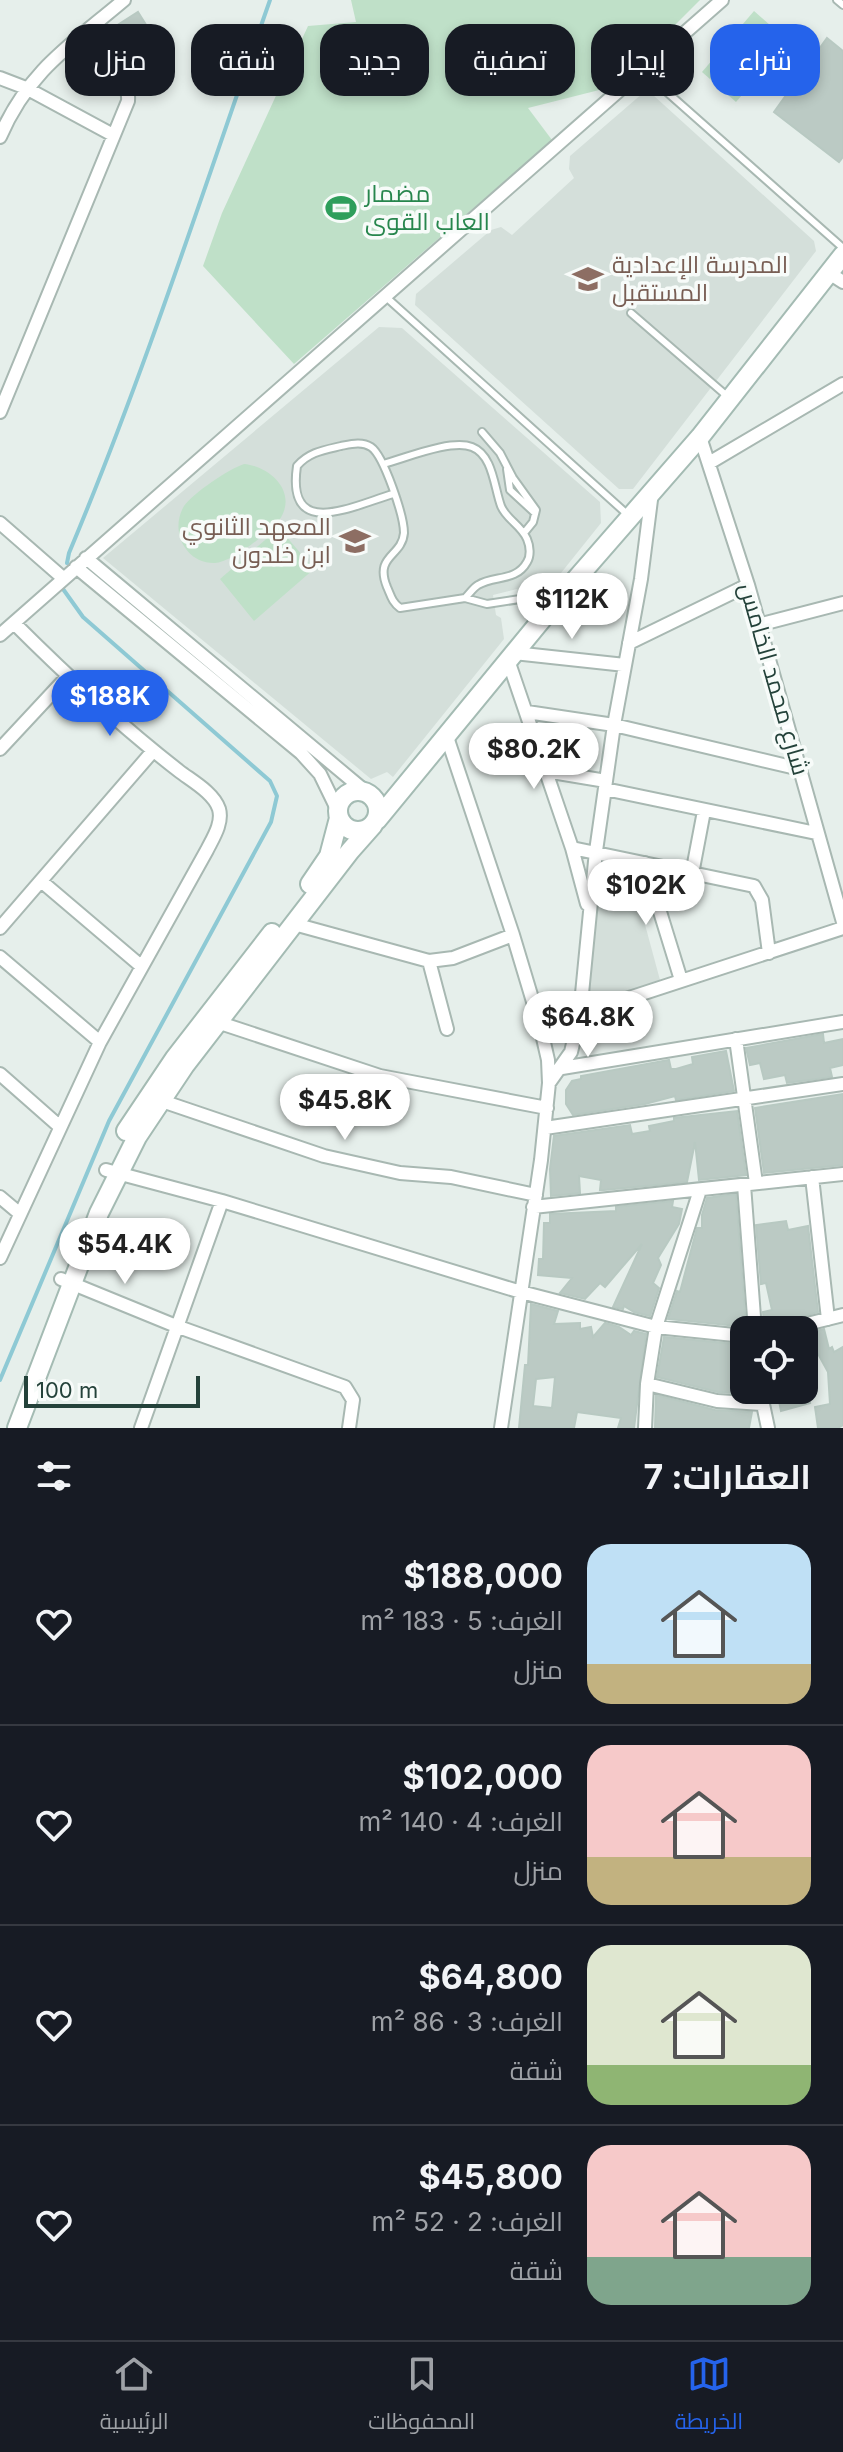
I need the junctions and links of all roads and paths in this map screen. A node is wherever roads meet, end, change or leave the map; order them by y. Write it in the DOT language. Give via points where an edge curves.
graph roads {
  1 [pos="124,0"];
  2 [pos="722,0"];
  3 [pos="837,0"];
  4 [pos="843,5"];
  5 [pos="93,24"];
  6 [pos="694,24"];
  7 [pos="65,49"];
  8 [pos="0,78"];
  9 [pos="26,88"];
  10 [pos="128,96"];
  11 [pos="612,96"];
  12 [pos="671,96"];
  13 [pos="113,135"];
  14 [pos="0,137"];
  15 [pos="843,248"];
  16 [pos="843,255"];
  17 [pos="836,278"];
  18 [pos="385,296"];
  19 [pos="631,313"];
  20 [pos="843,384"];
  21 [pos="730,399"];
  22 [pos="0,412"];
  23 [pos="482,432"];
  24 [pos="700,437"];
  25 [pos="709,463"];
  26 [pos="383,464"];
  27 [pos="652,491"];
  28 [pos="393,494"];
  29 [pos="630,516"];
  30 [pos="0,523"];
  31 [pos="524,533"];
  32 [pos="81,563"];
  33 [pos="63,578"];
  34 [pos="748,585"];
  35 [pos="465,598"];
  36 [pos="557,601"];
  37 [pos="843,603"];
  38 [pos="14,623"];
  39 [pos="758,625"];
  40 [pos="0,635"];
  41 [pos="629,643"];
  42 [pos="511,656"];
  43 [pos="625,665"];
  44 [pos="68,676"];
  45 [pos="527,712"];
  46 [pos="614,725"];
  47 [pos="446,734"];
  48 [pos="0,749"];
  49 [pos="153,751"];
  50 [pos="800,769"];
  51 [pos="546,771"];
  52 [pos="412,775"];
  53 [pos="605,785"];
  54 [pos="367,792"];
  55 [pos="704,811"];
  56 [pos="338,815"];
  57 [pos="375,822"];
  58 [pos="816,833"];
  59 [pos="572,848"];
  60 [pos="596,851"];
  61 [pos="645,863"];
  62 [pos="692,874"];
  63 [pos="41,881"];
  64 [pos="589,914"];
  65 [pos="294,924"];
  66 [pos="843,925"];
  67 [pos="0,928"];
  68 [pos="513,935"];
  69 [pos="769,953"];
  70 [pos="0,957"];
  71 [pos="429,961"];
  72 [pos="141,966"];
  73 [pos="681,980"];
  74 [pos="580,1014"];
  75 [pos="212,1020"];
  76 [pos="843,1022"];
  77 [pos="540,1025"];
  78 [pos="447,1029"];
  79 [pos="736,1039"];
  80 [pos="100,1042"];
  81 [pos="562,1068"];
  82 [pos="0,1074"];
  83 [pos="549,1083"];
  84 [pos="843,1084"];
  85 [pos="154,1098"];
  86 [pos="745,1101"];
  87 [pos="547,1108"];
  88 [pos="59,1126"];
  89 [pos="545,1128"];
  90 [pos="111,1172"];
  91 [pos="843,1174"];
  92 [pos="812,1177"];
  93 [pos="750,1184"];
  94 [pos="700,1190"];
  95 [pos="0,1197"];
  96 [pos="222,1201"];
  97 [pos="534,1201"];
  98 [pos="19,1213"];
  99 [pos="0,1258"];
  100 [pos="66,1281"];
  101 [pos="521,1292"];
  102 [pos="843,1315"];
  103 [pos="755,1316"];
  104 [pos="828,1319"];
  105 [pos="818,1321"];
  106 [pos="176,1326"];
  107 [pos="656,1327"];
  108 [pos="730,1335"];
  109 [pos="647,1384"];
  110 [pos="730,1402"];
  111 [pos="762,1404"];
  112 [pos="17,1427"];
  113 [pos="141,1428"];
  114 [pos="349,1428"];
  115 [pos="501,1428"];
  116 [pos="645,1428"];
  117 [pos="768,1428"];
  1 -- 5 [label="street"];
  2 -- 6 [label="street"];
  3 -- 4 [label="lane"];
  7 -- 9 [label="street"];
  8 -- 9 [label="street"];
  9 -- 13 [label="street"];
  9 -- 14 [label="street"];
  10 -- 13 [label="street"];
  11 -- 18 [label="street"];
  12 -- 15 [label="lane"];
  13 -- 22 [label="street"];
  16 -- 17 [label="street"];
  17 -- 21 [label="street"];
  18 -- 29 [label="lane"];
  18 -- 32 [label="street"];
  19 -- 21 [label="lane"];
  20 -- 25 [label="street"];
  21 -- 24 [label="street"];
  23 -- 31 [label="lane" via="507,466 510,490 535,513"];
  24 -- 25 [label="street, شارع محمد الخامس"];
  24 -- 27 [label="street"];
  25 -- 34 [label="street, شارع محمد الخامس"];
  26 -- 28 [label="lane"];
  26 -- 28 [label="lane" via="362,443 310,453 297,466 295,489 302,506 324,515"];
  26 -- 31 [label="lane" via="456,444 470,446 484,455 502,509"];
  27 -- 29 [label="street"];
  27 -- 41 [label="street"];
  28 -- 35 [label="lane" via="404,535 384,565 383,577 394,603 407,608"];
  29 -- 36 [label="street"];
  30 -- 33 [label="street"];
  31 -- 35 [label="lane" via="529,552 520,571 479,584"];
  32 -- 33 [label="street"];
  32 -- 54 [label="street"];
  32 -- 56 [label="street" via="301,753 320,774"];
  33 -- 38 [label="street"];
  34 -- 39 [label="street, شارع محمد الخامس"];
  34 -- 41 [label="street"];
  35 -- 36 [label="lane" via="487,604 540,596"];
  36 -- 42 [label="street"];
  37 -- 39 [label="street"];
  38 -- 40 [label="street"];
  38 -- 44 [label="street"];
  39 -- 50 [label="street, شارع محمد الخامس"];
  41 -- 43 [label="street"];
  42 -- 43 [label="street"];
  42 -- 45 [label="street"];
  42 -- 47 [label="street"];
  43 -- 46 [label="street"];
  44 -- 48 [label="street"];
  44 -- 49 [label="street"];
  45 -- 46 [label="street"];
  45 -- 51 [label="street"];
  46 -- 50 [label="street"];
  46 -- 53 [label="street"];
  47 -- 52 [label="street"];
  47 -- 68 [label="street"];
  49 -- 63 [label="street"];
  49 -- 72 [label="street" via="207,793 219,817 207,850"];
  50 -- 58 [label="street, شارع محمد الخامس"];
  51 -- 53 [label="street"];
  51 -- 59 [label="street"];
  52 -- 54 [label="street" via="389,791"];
  52 -- 57 [label="street"];
  53 -- 55 [label="street"];
  53 -- 60 [label="street"];
  54 -- 56 [label="street" via="347,794"];
  54 -- 57 [label="street" via="377,802"];
  55 -- 58 [label="street"];
  55 -- 62 [label="street"];
  56 -- 57 [label="street" via="354,831"];
  56 -- 75 [label="street" via="320,871"];
  57 -- 65 [label="street"];
  58 -- 66 [label="street, شارع محمد الخامس"];
  59 -- 60 [label="street"];
  59 -- 64 [label="street"];
  60 -- 61 [label="street"];
  60 -- 64 [label="street"];
  61 -- 62 [label="street"];
  61 -- 73 [label="street"];
  62 -- 69 [label="street" via="758,888"];
  63 -- 67 [label="street"];
  63 -- 72 [label="street"];
  64 -- 74 [label="street"];
  65 -- 71 [label="street"];
  65 -- 75 [label="street"];
  66 -- 69 [label="street"];
  68 -- 71 [label="street" via="453,958"];
  68 -- 77 [label="street"];
  69 -- 73 [label="street"];
  70 -- 80 [label="street"];
  71 -- 78 [label="street"];
  72 -- 80 [label="street"];
  73 -- 74 [label="street"];
  74 -- 77 [label="street"];
  74 -- 81 [label="street"];
  75 -- 85 [label="street"];
  75 -- 87 [label="street" via="380,1076"];
  76 -- 79 [label="street"];
  77 -- 83 [label="street"];
  79 -- 81 [label="street"];
  79 -- 86 [label="street"];
  80 -- 88 [label="street"];
  81 -- 83 [label="street"];
  82 -- 88 [label="street"];
  83 -- 87 [label="street"];
  84 -- 86 [label="street"];
  85 -- 90 [label="street"];
  85 -- 97 [label="street" via="324,1156 400,1173 451,1177"];
  86 -- 89 [label="street"];
  86 -- 93 [label="street"];
  87 -- 89 [label="street"];
  88 -- 98 [label="street"];
  89 -- 97 [label="street"];
  90 -- 96 [label="street"];
  90 -- 100 [label="street"];
  91 -- 92 [label="street"];
  92 -- 93 [label="street"];
  92 -- 104 [label="street"];
  93 -- 94 [label="street"];
  93 -- 103 [label="street"];
  94 -- 97 [label="street"];
  94 -- 107 [label="street"];
  95 -- 98 [label="street"];
  96 -- 101 [label="street"];
  96 -- 106 [label="street"];
  97 -- 101 [label="street"];
  98 -- 99 [label="street"];
  100 -- 106 [label="street"];
  100 -- 112 [label="street"];
  101 -- 107 [label="street"];
  101 -- 115 [label="street"];
  102 -- 104 [label="street"];
  104 -- 105 [label="street"];
  106 -- 113 [label="street"];
  106 -- 114 [label="street" via="345,1387 353,1400"];
  107 -- 108 [label="street"];
  107 -- 109 [label="street"];
  109 -- 110 [label="street"];
  109 -- 116 [label="street"];
  111 -- 117 [label="street"];
}
